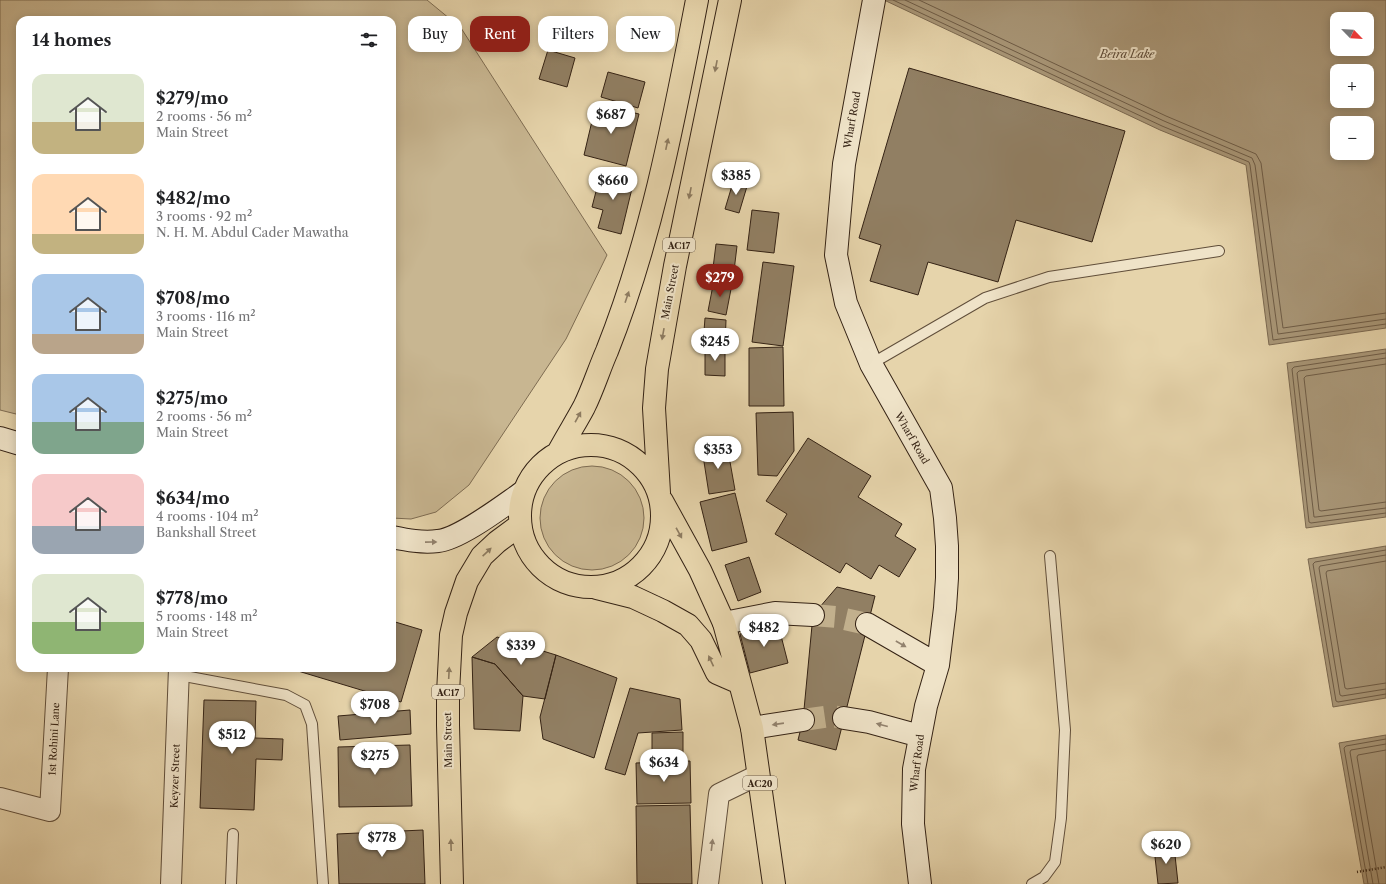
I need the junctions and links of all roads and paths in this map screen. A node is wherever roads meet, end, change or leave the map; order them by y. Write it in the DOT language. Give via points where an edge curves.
graph roads {
  1 [pos="697,0"];
  2 [pos="730,0"];
  3 [pos="874,0"];
  4 [pos="1219,251"];
  5 [pos="871,364"];
  6 [pos="0,438"];
  7 [pos="16,443"];
  8 [pos="559,451"];
  9 [pos="524,492"];
  10 [pos="660,496"];
  11 [pos="520,525"];
  12 [pos="396,539"];
  13 [pos="1050,556"];
  14 [pos="594,587"];
  15 [pos="813,615"];
  16 [pos="724,623"];
  17 [pos="867,624"];
  18 [pos="938,665"];
  19 [pos="58,672"];
  20 [pos="179,672"];
  21 [pos="740,683"];
  22 [pos="844,718"];
  23 [pos="803,720"];
  24 [pos="752,728"];
  25 [pos="920,736"];
  26 [pos="758,775"];
  27 [pos="0,798"];
  28 [pos="233,834"];
  29 [pos="1386,867"];
  30 [pos="1357,872"];
  31 [pos="171,884"];
  32 [pos="231,884"];
  33 [pos="323,884"];
  34 [pos="452,884"];
  35 [pos="708,884"];
  36 [pos="774,884"];
  37 [pos="920,884"];
  38 [pos="1032,884"];
  8 -- 1 [label="main road, one-way" via="585,405 637,267 657,192"];
  2 -- 10 [label="main road, Main Street / AC17, one-way" via="657,369 654,408"];
  3 -- 5 [label="main road, Wharf Road" via="844,164 836,255 846,303"];
  4 -- 5 [label="lane" via="1049,277 985,298"];
  5 -- 18 [label="main road, Wharf Road" via="941,488 947,578"];
  6 -- 7 [label="main road"];
  8 -- 9 [label="main road" via="544,462 532,476"];
  8 -- 10 [label="main road" via="582,444 607,446 629,455 648,471"];
  9 -- 11 [label="main road"];
  12 -- 9 [label="main road, one-way" via="418,542 440,541 462,533"];
  10 -- 14 [label="main road" via="662,520 658,540 648,559 633,574 614,584"];
  10 -- 16 [label="main road, AC20, one-way" via="700,570"];
  11 -- 14 [label="main road" via="528,551 545,571 568,584"];
  34 -- 11 [label="main road, Main Street / AC17, one-way" via="448,725 451,635 467,581 482,556"];
  13 -- 38 [label="lane" via="1065,730 1061,818 1055,862 1044,877"];
  21 -- 14 [label="main road, one-way" via="717,673 701,640 688,625 633,597"];
  15 -- 16 [label="main road" via="775,613"];
  16 -- 21 [label="main road, AC20"];
  17 -- 18 [label="main road, one-way"];
  18 -- 25 [label="main road, Wharf Road"];
  19 -- 27 [label="street, 1st Rohini Lane" via="50,811"];
  20 -- 31 [label="street, Keyzer Street"];
  20 -- 33 [label="lane" via="286,695 305,705 312,724"];
  21 -- 24 [label="main road, AC20"];
  25 -- 22 [label="main road, one-way"];
  23 -- 24 [label="main road, one-way"];
  24 -- 26 [label="main road, AC20"];
  25 -- 37 [label="main road, Wharf Road" via="914,769 913,824"];
  35 -- 26 [label="street, one-way" via="719,794"];
  26 -- 36 [label="main road, AC20"];
  28 -- 32 [label="lane"];
  29 -- 30 [label="path"];
}
